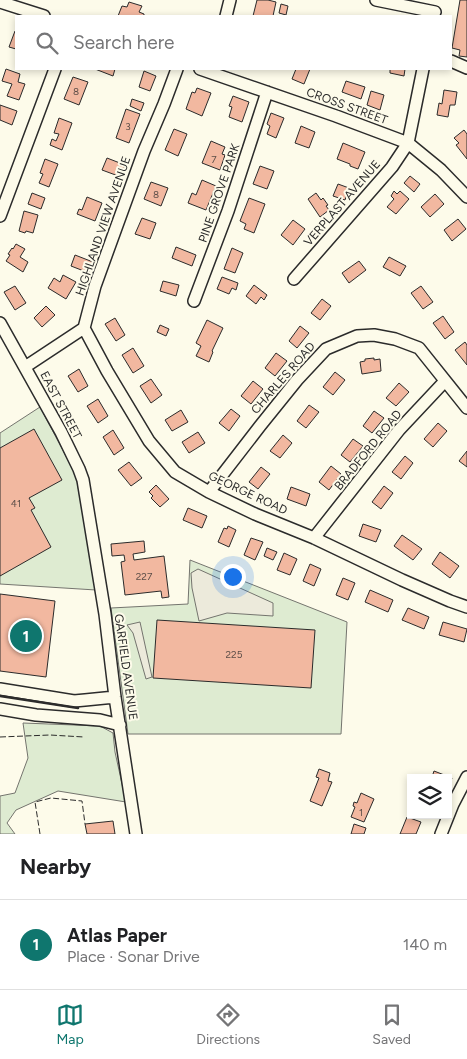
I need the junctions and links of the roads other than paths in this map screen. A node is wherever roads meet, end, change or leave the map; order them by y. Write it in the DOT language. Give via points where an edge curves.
graph roads {
  1 [pos="230,0"];
  2 [pos="376,0"];
  3 [pos="0,2"];
  4 [pos="435,9"];
  5 [pos="41,15"];
  6 [pos="226,15"];
  7 [pos="452,61"];
  8 [pos="467,68"];
  9 [pos="55,70"];
  10 [pos="177,70"];
  11 [pos="423,70"];
  12 [pos="214,71"];
  13 [pos="267,92"];
  14 [pos="408,143"];
  15 [pos="467,197"];
  16 [pos="0,216"];
  17 [pos="294,279"];
  18 [pos="194,301"];
  19 [pos="0,325"];
  20 [pos="84,328"];
  21 [pos="25,367"];
  22 [pos="445,381"];
  23 [pos="467,408"];
  24 [pos="210,492"];
  25 [pos="88,503"];
  26 [pos="314,538"];
  27 [pos="467,606"];
  28 [pos="0,690"];
  29 [pos="115,697"];
  30 [pos="0,709"];
  31 [pos="120,725"];
  32 [pos="467,777"];
  33 [pos="136,834"];
  34 [pos="441,834"];
  1 -- 6 [label="street"];
  2 -- 4 [label="street"];
  3 -- 5 [label="street"];
  7 -- 8 [label="street"];
  9 -- 16 [label="street"];
  10 -- 20 [label="street, HIGHLAND VIEW AVENUE" via="95,286"];
  11 -- 14 [label="street"];
  12 -- 13 [label="street, CROSS STREET"];
  13 -- 14 [label="street, CROSS STREET"];
  13 -- 18 [label="street, PINE GROVE PARK"];
  14 -- 15 [label="street, CROSS STREET"];
  14 -- 17 [label="street, VERPLAST AVENUE" via="392,167"];
  19 -- 21 [label="street, EAST STREET"];
  20 -- 21 [label="street"];
  20 -- 24 [label="street, GEORGE ROAD" via="149,441 175,472"];
  21 -- 25 [label="street, EAST STREET" via="79,469"];
  22 -- 23 [label="street, CHARLES ROAD"];
  22 -- 24 [label="street, CHARLES ROAD" via="419,348 395,339 357,336 326,349 297,380"];
  22 -- 26 [label="street, BRADFORD ROAD" via="399,430"];
  24 -- 26 [label="street, GEORGE ROAD"];
  25 -- 29 [label="street, GARFIELD AVENUE"];
  26 -- 27 [label="street, GEORGE ROAD" via="410,584"];
  28 -- 29 [label="street" via="78,701"];
  29 -- 31 [label="street, GARFIELD AVENUE"];
  30 -- 31 [label="street"];
  31 -- 33 [label="street, GARFIELD AVENUE"];
  32 -- 34 [label="street"];
}
